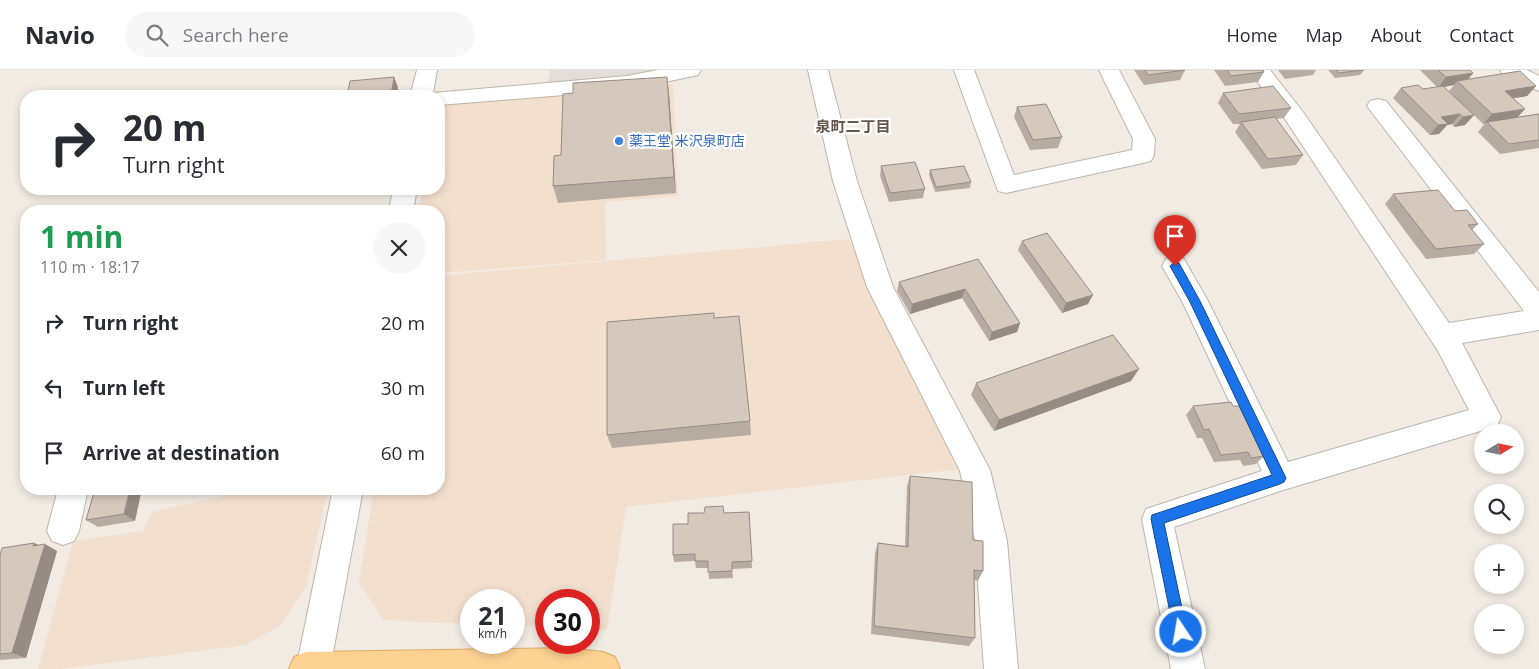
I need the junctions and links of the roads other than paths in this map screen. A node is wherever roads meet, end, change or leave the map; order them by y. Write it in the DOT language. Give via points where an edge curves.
graph roads {
  1 [pos="426,70"];
  2 [pos="692,70"];
  3 [pos="818,70"];
  4 [pos="964,70"];
  5 [pos="1109,70"];
  6 [pos="1260,70"];
  7 [pos="1510,70"];
  8 [pos="1539,84"];
  9 [pos="422,90"];
  10 [pos="445,98"];
  11 [pos="1378,106"];
  12 [pos="1175,266"];
  13 [pos="1539,311"];
  14 [pos="1539,319"];
  15 [pos="1442,335"];
  16 [pos="1280,478"];
  17 [pos="72,495"];
  18 [pos="347,495"];
  19 [pos="63,531"];
  20 [pos="313,668"];
  21 [pos="306,669"];
  22 [pos="603,669"];
  23 [pos="1001,669"];
  24 [pos="1188,669"];
  1 -- 9 [label="street"];
  2 -- 10 [label="street" via="628,83"];
  3 -- 23 [label="street" via="845,181 880,287 975,470 991,541"];
  4 -- 5 [label="street" via="1006,185 1143,155 1144,138"];
  6 -- 15 [label="street"];
  7 -- 8 [label="street"];
  11 -- 13 [label="street"];
  12 -- 16 [label="street"];
  14 -- 15 [label="street"];
  15 -- 16 [label="street" via="1487,417"];
  16 -- 24 [label="street" via="1157,519"];
  17 -- 19 [label="street"];
  18 -- 20 [label="street"];
  20 -- 21 [label="main road"];
  20 -- 22 [label="main road" via="569,665"];
}
